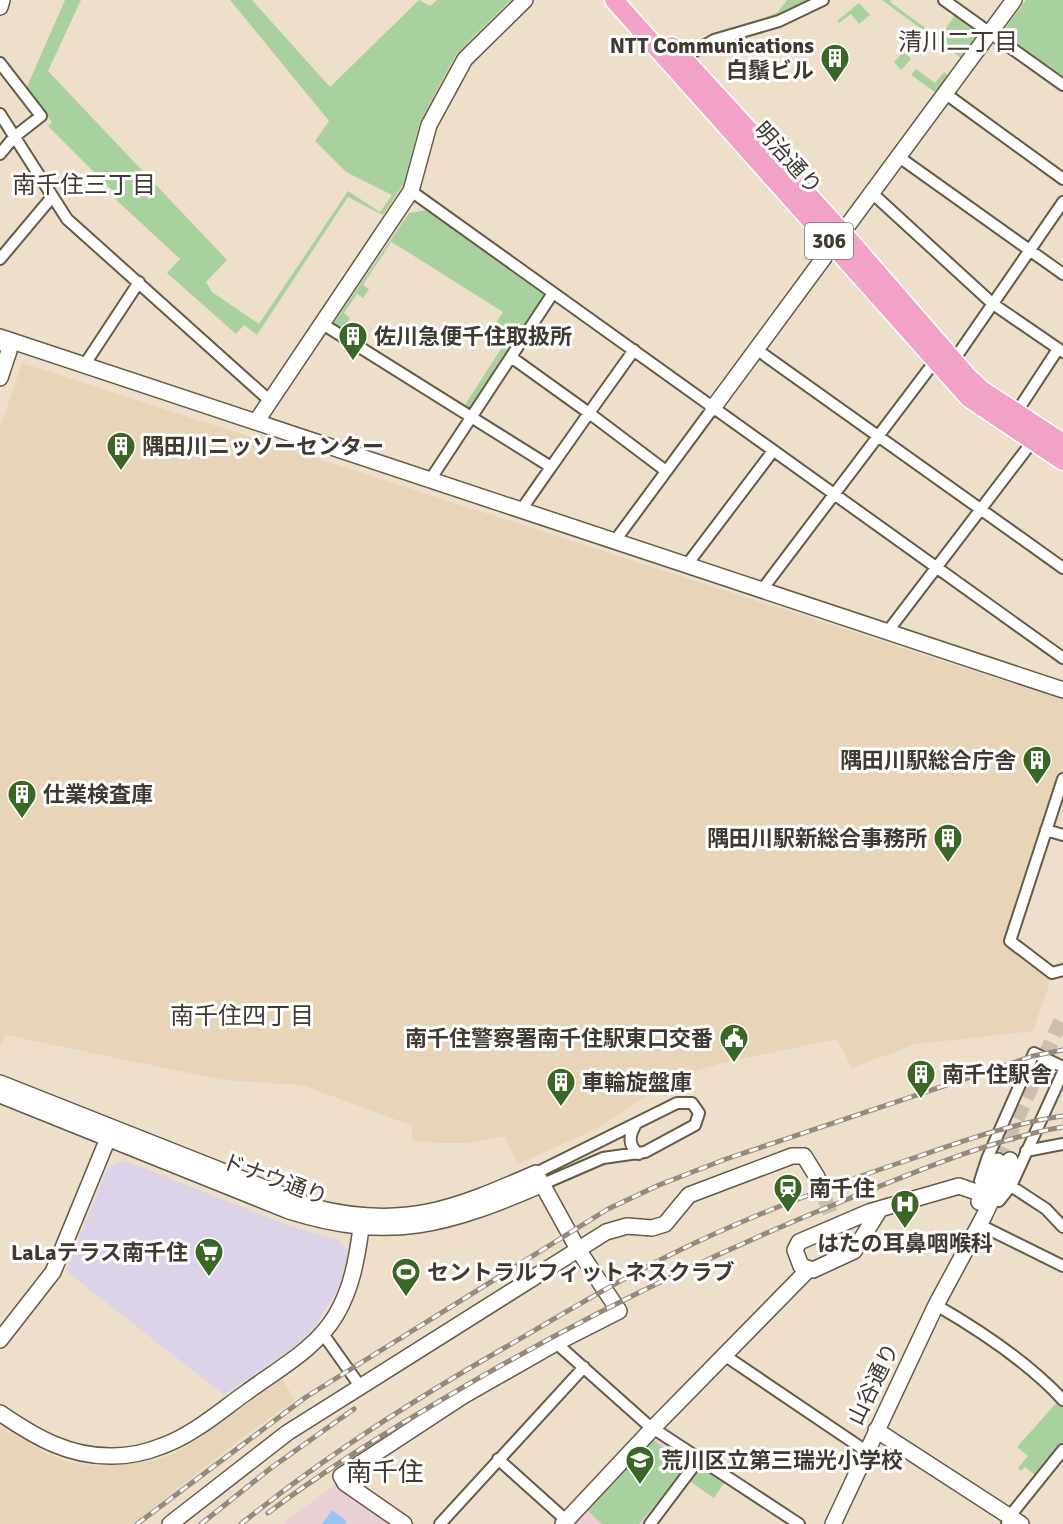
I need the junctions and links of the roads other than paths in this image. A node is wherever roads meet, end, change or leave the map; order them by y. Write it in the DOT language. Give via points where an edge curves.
graph roads {
  1 [pos="2,0"];
  2 [pos="525,0"];
  3 [pos="614,0"];
  4 [pos="630,0"];
  5 [pos="823,0"];
  6 [pos="944,0"];
  7 [pos="1014,0"];
  8 [pos="0,7"];
  9 [pos="989,34"];
  10 [pos="683,58"];
  11 [pos="0,63"];
  12 [pos="1063,85"];
  13 [pos="946,94"];
  14 [pos="0,114"];
  15 [pos="14,137"];
  16 [pos="0,154"];
  17 [pos="899,157"];
  18 [pos="1063,179"];
  19 [pos="411,191"];
  20 [pos="872,193"];
  21 [pos="52,197"];
  22 [pos="1063,202"];
  23 [pos="838,239"];
  24 [pos="1030,249"];
  25 [pos="0,259"];
  26 [pos="1063,274"];
  27 [pos="139,282"];
  28 [pos="554,293"];
  29 [pos="993,304"];
  30 [pos="321,323"];
  31 [pos="2,340"];
  32 [pos="756,349"];
  33 [pos="634,350"];
  34 [pos="1061,351"];
  35 [pos="511,357"];
  36 [pos="954,360"];
  37 [pos="935,361"];
  38 [pos="85,364"];
  39 [pos="0,378"];
  40 [pos="269,400"];
  41 [pos="713,408"];
  42 [pos="589,413"];
  43 [pos="1016,413"];
  44 [pos="473,416"];
  45 [pos="256,422"];
  46 [pos="1037,435"];
  47 [pos="878,436"];
  48 [pos="1063,443"];
  49 [pos="773,451"];
  50 [pos="1063,461"];
  51 [pos="551,468"];
  52 [pos="666,471"];
  53 [pos="430,480"];
  54 [pos="833,494"];
  55 [pos="521,510"];
  56 [pos="982,510"];
  57 [pos="614,542"];
  58 [pos="686,566"];
  59 [pos="937,568"];
  60 [pos="1063,568"];
  61 [pos="761,591"];
  62 [pos="888,631"];
  63 [pos="1063,658"];
  64 [pos="1063,690"];
  65 [pos="1063,779"];
  66 [pos="1046,830"];
  67 [pos="1063,835"];
  68 [pos="1063,970"];
  69 [pos="1063,1067"];
  70 [pos="1063,1072"];
  71 [pos="0,1083"];
  72 [pos="0,1095"];
  73 [pos="635,1126"];
  74 [pos="110,1134"];
  75 [pos="1063,1144"];
  76 [pos="1026,1151"];
  77 [pos="639,1154"];
  78 [pos="1004,1161"];
  79 [pos="817,1177"];
  80 [pos="539,1179"];
  81 [pos="1011,1186"];
  82 [pos="988,1196"];
  83 [pos="880,1209"];
  84 [pos="980,1225"];
  85 [pos="1063,1227"];
  86 [pos="361,1228"];
  87 [pos="579,1251"];
  88 [pos="1063,1266"];
  89 [pos="808,1270"];
  90 [pos="938,1301"];
  91 [pos="323,1334"];
  92 [pos="0,1340"];
  93 [pos="556,1342"];
  94 [pos="724,1355"];
  95 [pos="584,1367"];
  96 [pos="360,1386"];
  97 [pos="1063,1400"];
  98 [pos="0,1413"];
  99 [pos="653,1428"];
  100 [pos="876,1430"];
  101 [pos="1063,1450"];
  102 [pos="866,1451"];
  103 [pos="498,1459"];
  104 [pos="699,1460"];
  105 [pos="1013,1521"];
  106 [pos="565,1522"];
  107 [pos="170,1524"];
  108 [pos="404,1524"];
  109 [pos="440,1524"];
  110 [pos="650,1524"];
  111 [pos="799,1524"];
  112 [pos="833,1524"];
  1 -- 8 [label="street"];
  2 -- 19 [label="street" via="465,59 429,125"];
  3 -- 23 [label="main road, 明治通り / 306"];
  4 -- 10 [label="main road, 明治通り / 306"];
  5 -- 10 [label="street" via="779,21 714,40"];
  6 -- 9 [label="street"];
  7 -- 9 [label="street"];
  9 -- 12 [label="street"];
  9 -- 13 [label="street"];
  10 -- 23 [label="main road, 明治通り / 306"];
  11 -- 15 [label="street" via="41,116"];
  13 -- 17 [label="street"];
  13 -- 18 [label="street"];
  14 -- 15 [label="street"];
  15 -- 16 [label="street"];
  15 -- 21 [label="street"];
  17 -- 20 [label="street"];
  17 -- 24 [label="street"];
  19 -- 28 [label="street"];
  19 -- 30 [label="street"];
  20 -- 23 [label="street"];
  20 -- 29 [label="street"];
  21 -- 25 [label="street"];
  21 -- 27 [label="street" via="67,219"];
  22 -- 24 [label="street"];
  23 -- 32 [label="street"];
  23 -- 36 [label="main road, 明治通り / 306"];
  23 -- 37 [label="main road, 明治通り / 306"];
  24 -- 26 [label="street"];
  24 -- 29 [label="street"];
  27 -- 38 [label="street"];
  27 -- 40 [label="street"];
  28 -- 33 [label="street"];
  28 -- 35 [label="street"];
  29 -- 34 [label="street"];
  29 -- 36 [label="street"];
  30 -- 40 [label="street"];
  30 -- 44 [label="street"];
  31 -- 38 [label="street"];
  31 -- 39 [label="street" via="9,351"];
  32 -- 41 [label="street"];
  32 -- 47 [label="street"];
  33 -- 41 [label="street"];
  33 -- 42 [label="street"];
  34 -- 43 [label="street"];
  35 -- 42 [label="street"];
  35 -- 44 [label="street"];
  36 -- 43 [label="main road, 明治通り / 306" via="982,390"];
  37 -- 46 [label="main road, 明治通り / 306" via="969,398"];
  37 -- 47 [label="street"];
  38 -- 45 [label="street"];
  40 -- 45 [label="street"];
  41 -- 49 [label="street"];
  41 -- 52 [label="street"];
  42 -- 51 [label="street"];
  42 -- 52 [label="street"];
  43 -- 46 [label="main road, 明治通り / 306"];
  44 -- 51 [label="street"];
  44 -- 53 [label="street"];
  45 -- 53 [label="street"];
  46 -- 48 [label="main road, 明治通り / 306"];
  46 -- 50 [label="main road, 明治通り / 306"];
  46 -- 56 [label="street"];
  47 -- 54 [label="street"];
  47 -- 56 [label="street"];
  49 -- 54 [label="street"];
  49 -- 58 [label="street"];
  51 -- 55 [label="street"];
  52 -- 57 [label="street"];
  53 -- 55 [label="street"];
  54 -- 59 [label="street"];
  54 -- 61 [label="street"];
  55 -- 57 [label="street"];
  56 -- 59 [label="street"];
  56 -- 60 [label="street"];
  57 -- 58 [label="street"];
  58 -- 61 [label="street"];
  59 -- 62 [label="street"];
  59 -- 63 [label="street"];
  61 -- 62 [label="street"];
  62 -- 64 [label="street"];
  65 -- 66 [label="street"];
  66 -- 67 [label="street"];
  66 -- 68 [label="street" via="1010,941 1052,973"];
  69 -- 82 [label="street" via="1034,1053 980,1181"];
  70 -- 76 [label="street"];
  71 -- 74 [label="street, ドナウ通り"];
  72 -- 74 [label="street, ドナウ通り"];
  73 -- 77 [label="street" via="630,1139"];
  73 -- 77 [label="street" via="682,1102 692,1103 699,1113 699,1120 691,1129"];
  73 -- 80 [label="street"];
  74 -- 80 [label="street, ドナウ通り" via="313,1208 362,1217 441,1211"];
  74 -- 86 [label="street, ドナウ通り" via="289,1211"];
  74 -- 92 [label="street" via="53,1272"];
  75 -- 76 [label="street"];
  76 -- 81 [label="street"];
  77 -- 80 [label="street" via="603,1158"];
  78 -- 82 [label="street, 山谷通り"];
  79 -- 87 [label="street" via="804,1156 792,1156 689,1196 665,1224 612,1229"];
  80 -- 86 [label="street, ドナウ通り" via="478,1211 439,1223"];
  80 -- 87 [label="street"];
  81 -- 82 [label="street" via="999,1201"];
  81 -- 85 [label="street" via="1046,1209"];
  82 -- 83 [label="street" via="959,1186"];
  82 -- 84 [label="street, 山谷通り"];
  82 -- 90 [label="street, 山谷通り"];
  83 -- 89 [label="street" via="854,1251"];
  83 -- 89 [label="street" via="833,1220 803,1239 796,1245 796,1255"];
  84 -- 88 [label="street"];
  84 -- 90 [label="street, 山谷通り"];
  86 -- 91 [label="street" via="352,1280"];
  87 -- 93 [label="street" via="619,1311"];
  87 -- 96 [label="street"];
  89 -- 94 [label="street"];
  90 -- 97 [label="street" via="1044,1379"];
  90 -- 100 [label="street, 山谷通り"];
  91 -- 96 [label="street"];
  91 -- 98 [label="street" via="303,1353 189,1433 146,1451 114,1456 75,1452 41,1440"];
  93 -- 95 [label="street"];
  93 -- 108 [label="street" via="424,1420 341,1476 345,1483"];
  94 -- 99 [label="street"];
  94 -- 102 [label="street"];
  95 -- 99 [label="street"];
  95 -- 103 [label="street"];
  96 -- 107 [label="street" via="287,1433"];
  99 -- 104 [label="street"];
  99 -- 106 [label="street"];
  100 -- 102 [label="street, 山谷通り"];
  100 -- 105 [label="street"];
  101 -- 105 [label="street"];
  102 -- 112 [label="street, 山谷通り"];
  103 -- 106 [label="street"];
  103 -- 109 [label="street"];
  104 -- 110 [label="street"];
  104 -- 111 [label="street"];
}
